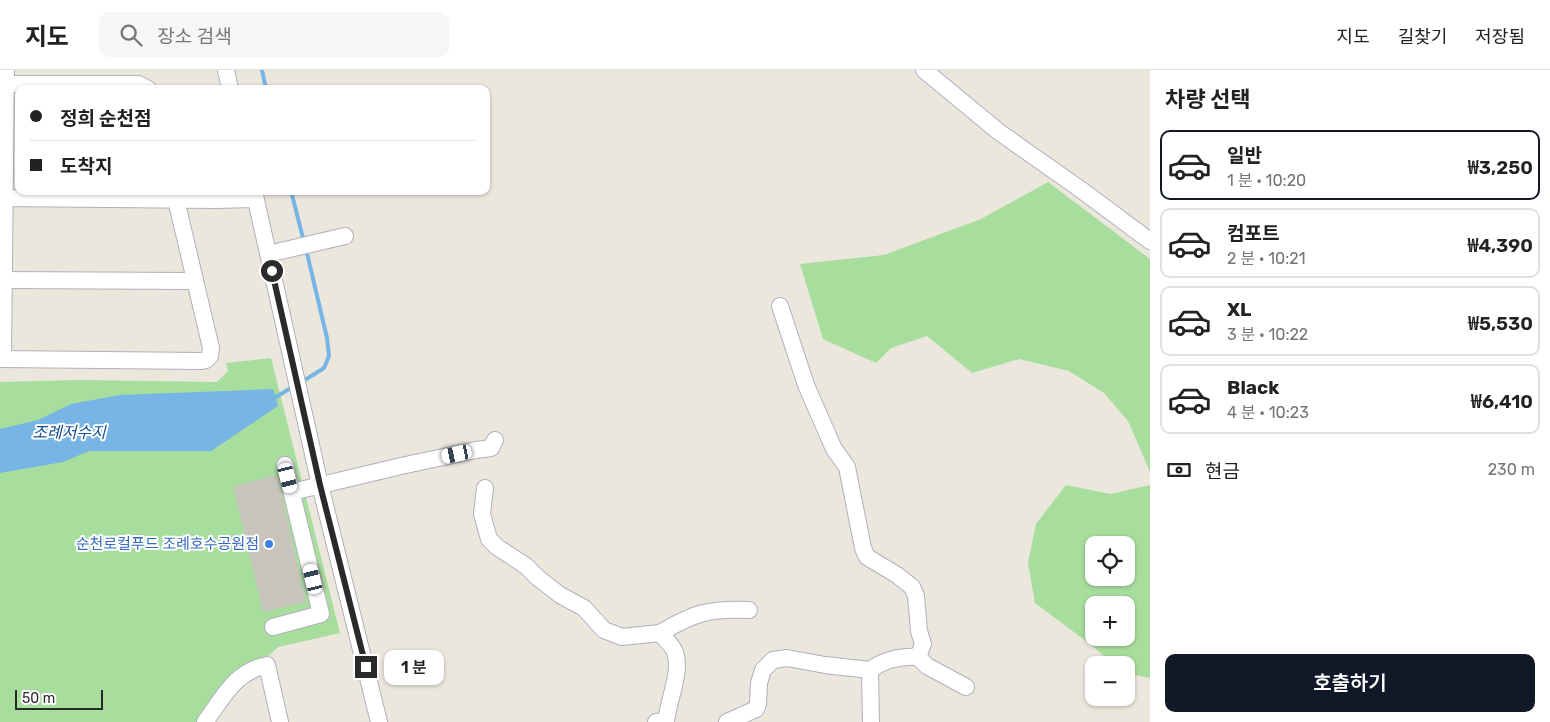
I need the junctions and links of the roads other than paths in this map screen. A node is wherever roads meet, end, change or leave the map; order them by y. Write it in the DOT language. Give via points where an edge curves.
graph roads {
  1 [pos="226,70"];
  2 [pos="924,70"];
  3 [pos="4,79"];
  4 [pos="140,85"];
  5 [pos="229,85"];
  6 [pos="2,138"];
  7 [pos="255,195"];
  8 [pos="175,196"];
  9 [pos="2,198"];
  10 [pos="345,236"];
  11 [pos="1150,241"];
  12 [pos="268,254"];
  13 [pos="1,280"];
  14 [pos="195,281"];
  15 [pos="780,306"];
  16 [pos="1,360"];
  17 [pos="495,440"];
  18 [pos="285,465"];
  19 [pos="320,485"];
  20 [pos="485,488"];
  21 [pos="292,492"];
  22 [pos="749,610"];
  23 [pos="273,627"];
  24 [pos="660,633"];
  25 [pos="918,657"];
  26 [pos="870,670"];
  27 [pos="966,687"];
  28 [pos="205,722"];
  29 [pos="280,722"];
  30 [pos="379,722"];
  31 [pos="656,722"];
  32 [pos="667,722"];
  33 [pos="727,722"];
  34 [pos="871,722"];
  1 -- 5 [label="street"];
  2 -- 11 [label="street" via="998,132"];
  3 -- 4 [label="street"];
  3 -- 6 [label="street"];
  6 -- 9 [label="street"];
  7 -- 8 [label="street"];
  7 -- 12 [label="street"];
  8 -- 9 [label="street"];
  8 -- 14 [label="street"];
  9 -- 13 [label="street"];
  10 -- 12 [label="street"];
  12 -- 19 [label="street"];
  13 -- 14 [label="street"];
  13 -- 16 [label="street"];
  14 -- 16 [label="street" via="211,348 206,360"];
  15 -- 25 [label="street" via="806,385 834,449 847,467 867,557 912,587 916,596 923,644"];
  17 -- 19 [label="street" via="491,448"];
  18 -- 21 [label="street"];
  19 -- 21 [label="street"];
  19 -- 30 [label="street"];
  20 -- 24 [label="street" via="482,514 489,539 497,547 560,595 584,608 604,630 622,637"];
  21 -- 23 [label="street" via="321,614"];
  22 -- 24 [label="street" via="712,610 685,618"];
  24 -- 32 [label="street" via="675,652 676,669"];
  25 -- 26 [label="street" via="894,659"];
  25 -- 27 [label="street" via="927,666"];
  26 -- 33 [label="street" via="787,658 773,660 763,670 756,709"];
  26 -- 34 [label="street"];
  28 -- 29 [label="street" via="238,679 249,670 267,665"];
  31 -- 32 [label="street"];
}
